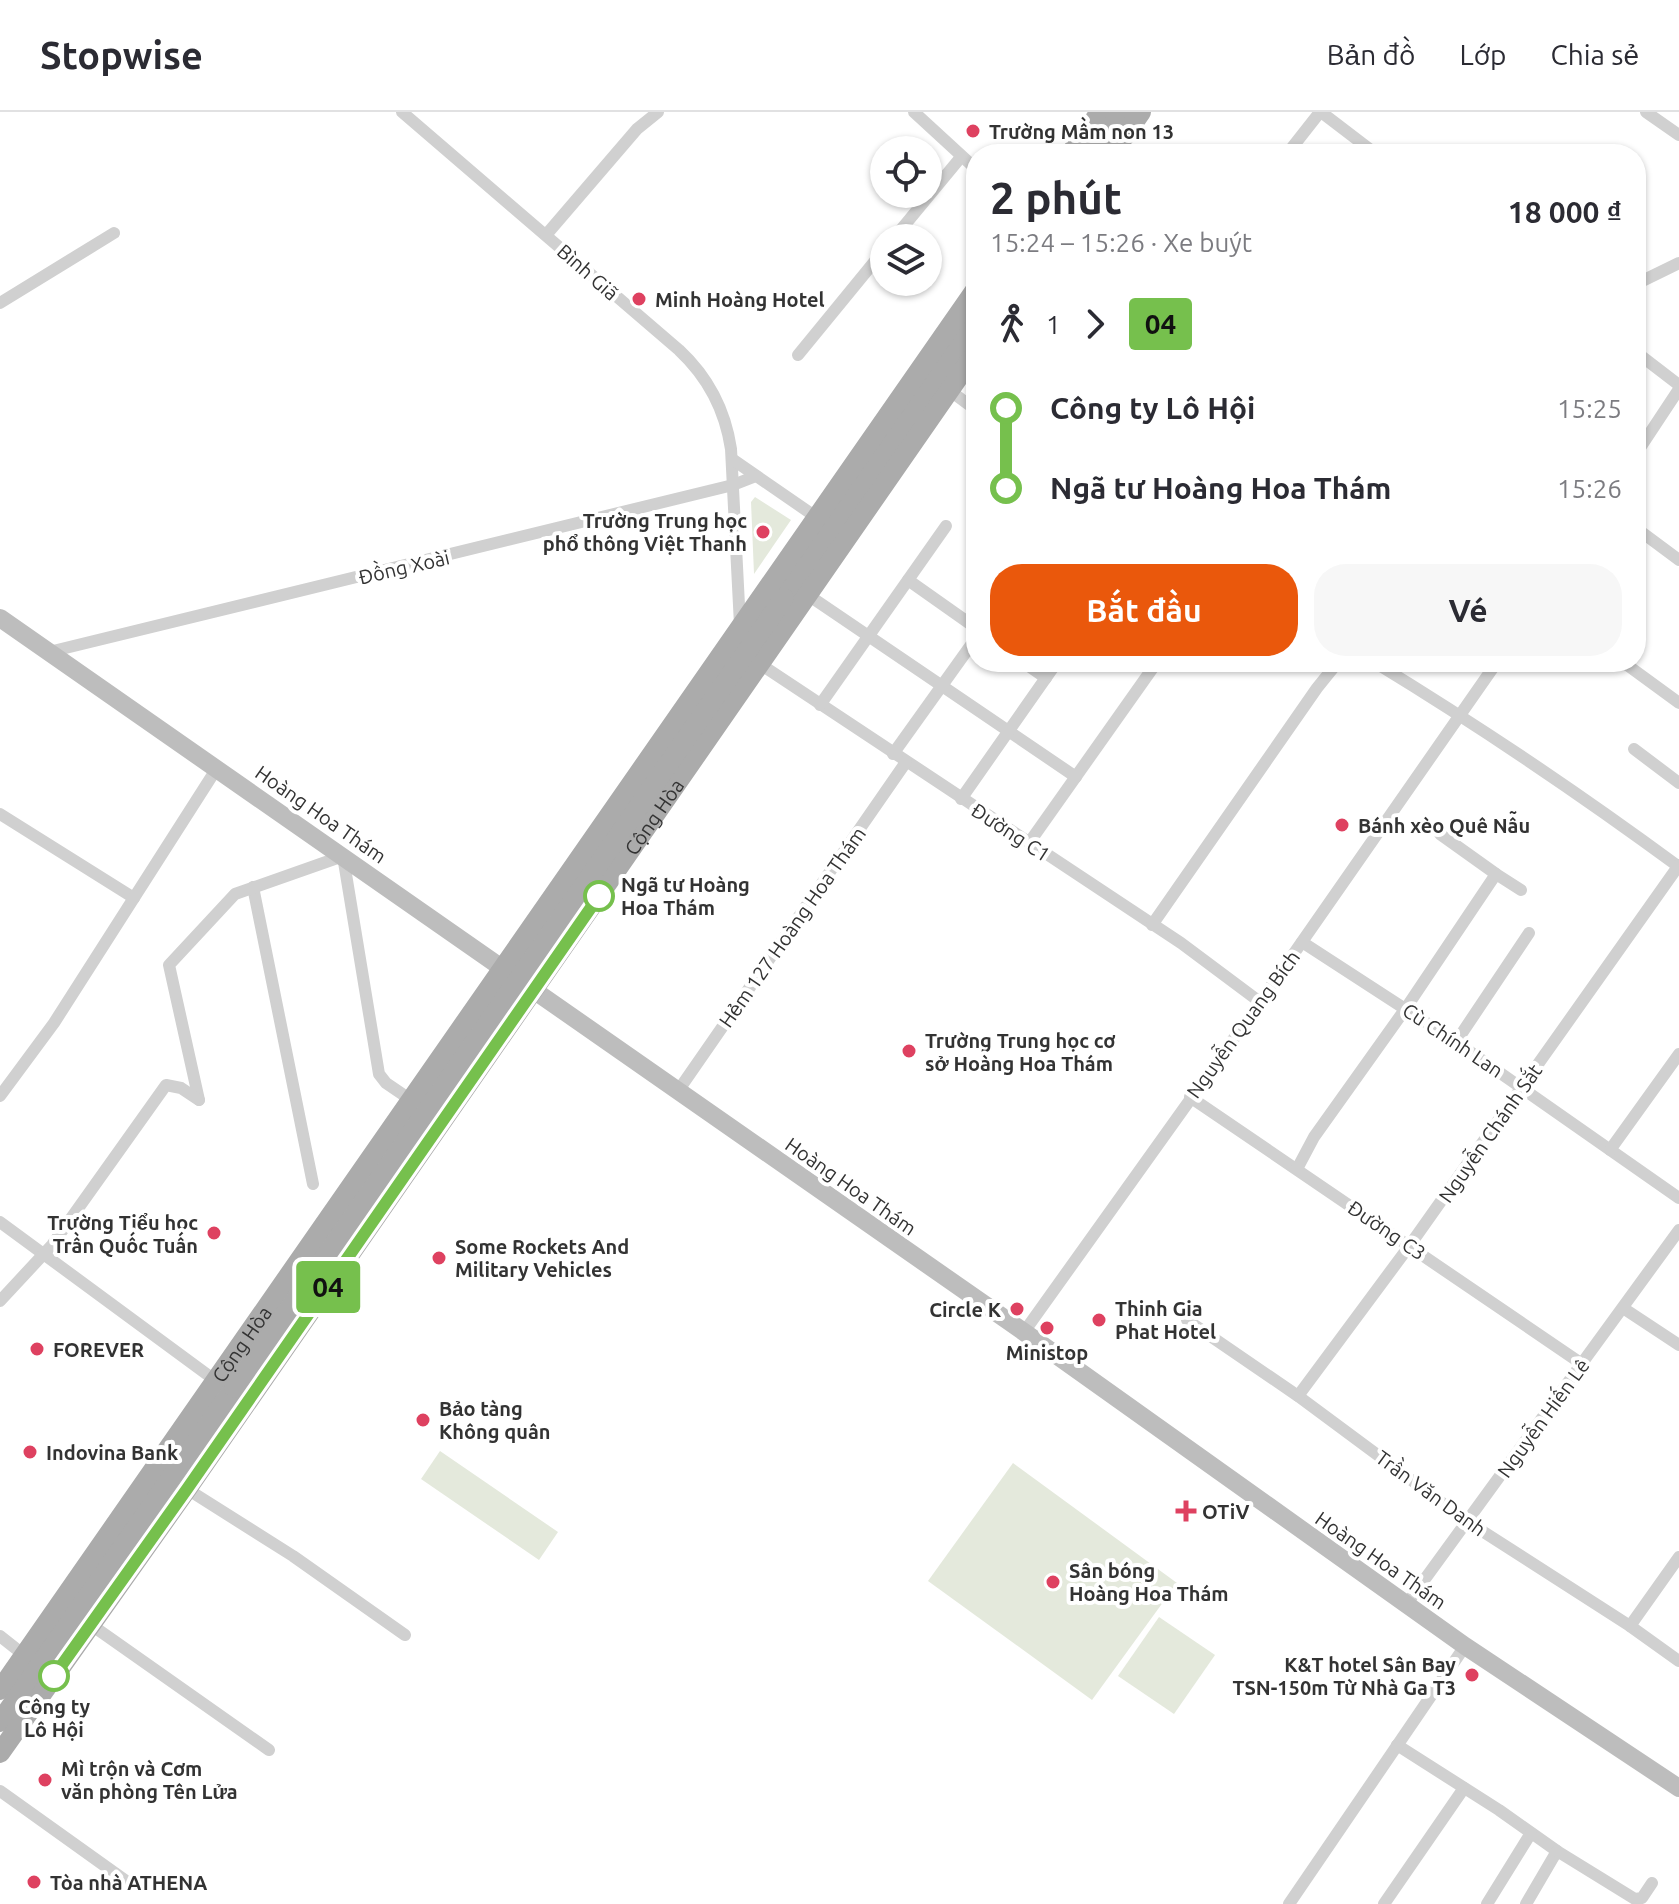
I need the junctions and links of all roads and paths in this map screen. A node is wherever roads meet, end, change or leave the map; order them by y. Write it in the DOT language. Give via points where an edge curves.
graph roads {
  1 [pos="402,112"];
  2 [pos="658,112"];
  3 [pos="914,112"];
  4 [pos="1100,112"];
  5 [pos="1122,112"];
  6 [pos="1141,112"];
  7 [pos="1320,112"];
  8 [pos="1646,112"];
  9 [pos="1679,135"];
  10 [pos="1077,144"];
  11 [pos="1100,144"];
  12 [pos="1119,144"];
  13 [pos="1295,144"];
  14 [pos="1363,144"];
  15 [pos="961,157"];
  16 [pos="966,161"];
  17 [pos="906,224"];
  18 [pos="114,233"];
  19 [pos="546,235"];
  20 [pos="1679,263"];
  21 [pos="870,267"];
  22 [pos="1646,279"];
  23 [pos="0,303"];
  24 [pos="966,303"];
  25 [pos="966,336"];
  26 [pos="798,355"];
  27 [pos="1646,360"];
  28 [pos="966,366"];
  29 [pos="1679,387"];
  30 [pos="949,390"];
  31 [pos="966,403"];
  32 [pos="1646,438"];
  33 [pos="732,459"];
  34 [pos="756,476"];
  35 [pos="733,485"];
  36 [pos="816,517"];
  37 [pos="946,526"];
  38 [pos="1646,535"];
  39 [pos="1679,560"];
  40 [pos="908,580"];
  41 [pos="808,595"];
  42 [pos="0,618"];
  43 [pos="966,621"];
  44 [pos="740,625"];
  45 [pos="869,636"];
  46 [pos="49,652"];
  47 [pos="966,652"];
  48 [pos="760,664"];
  49 [pos="1037,672"];
  50 [pos="1050,672"];
  51 [pos="1150,672"];
  52 [pos="1330,672"];
  53 [pos="1391,672"];
  54 [pos="1490,672"];
  55 [pos="1637,672"];
  56 [pos="1046,678"];
  57 [pos="942,686"];
  58 [pos="1679,703"];
  59 [pos="820,705"];
  60 [pos="1462,715"];
  61 [pos="1009,731"];
  62 [pos="1634,749"];
  63 [pos="893,754"];
  64 [pos="906,762"];
  65 [pos="217,768"];
  66 [pos="1076,777"];
  67 [pos="1679,783"];
  68 [pos="961,799"];
  69 [pos="0,814"];
  70 [pos="1440,834"];
  71 [pos="1029,843"];
  72 [pos="343,856"];
  73 [pos="1679,866"];
  74 [pos="1496,874"];
  75 [pos="559,885"];
  76 [pos="253,887"];
  77 [pos="1521,890"];
  78 [pos="134,898"];
  79 [pos="592,907"];
  80 [pos="1152,925"];
  81 [pos="1529,933"];
  82 [pos="1302,942"];
  83 [pos="502,968"];
  84 [pos="533,991"];
  85 [pos="1260,1002"];
  86 [pos="1406,1008"];
  87 [pos="1456,1042"];
  88 [pos="446,1049"];
  89 [pos="1679,1054"];
  90 [pos="478,1071"];
  91 [pos="1522,1087"];
  92 [pos="678,1091"];
  93 [pos="0,1096"];
  94 [pos="1190,1097"];
  95 [pos="411,1100"];
  96 [pos="1610,1150"];
  97 [pos="1297,1169"];
  98 [pos="313,1184"];
  99 [pos="1679,1198"];
  100 [pos="0,1222"];
  101 [pos="1679,1230"];
  102 [pos="1410,1245"];
  103 [pos="43,1254"];
  104 [pos="0,1300"];
  105 [pos="1623,1308"];
  106 [pos="1187,1320"];
  107 [pos="1024,1332"];
  108 [pos="1679,1345"];
  109 [pos="1582,1364"];
  110 [pos="225,1385"];
  111 [pos="1298,1396"];
  112 [pos="187,1489"];
  113 [pos="1468,1522"];
  114 [pos="1679,1557"];
  115 [pos="1406,1605"];
  116 [pos="90,1624"];
  117 [pos="1630,1626"];
  118 [pos="405,1635"];
  119 [pos="0,1636"];
  120 [pos="1465,1646"];
  121 [pos="24,1655"];
  122 [pos="1679,1661"];
  123 [pos="0,1690"];
  124 [pos="0,1722"];
  125 [pos="1397,1745"];
  126 [pos="269,1750"];
  127 [pos="0,1753"];
  128 [pos="1464,1788"];
  129 [pos="1679,1788"];
  130 [pos="0,1791"];
  131 [pos="1531,1833"];
  132 [pos="1557,1851"];
  133 [pos="126,1881"];
  134 [pos="1652,1883"];
  135 [pos="1289,1904"];
  136 [pos="1384,1904"];
  137 [pos="1487,1904"];
  138 [pos="1526,1904"];
  1 -- 19 [label="street, Bình Giã"];
  2 -- 19 [label="street" via="637,129"];
  3 -- 15 [label="street"];
  4 -- 10 [label="main road"];
  5 -- 11 [label="main road"];
  6 -- 12 [label="main road"];
  7 -- 13 [label="street"];
  7 -- 14 [label="street"];
  8 -- 9 [label="street"];
  15 -- 16 [label="street"];
  15 -- 17 [label="street"];
  18 -- 23 [label="street"];
  19 -- 33 [label="street, Bình Giã" via="700,372 721,409"];
  20 -- 22 [label="street"];
  21 -- 26 [label="street"];
  24 -- 36 [label="main road, Cộng Hòa"];
  25 -- 110 [label="main road, bridge"];
  27 -- 29 [label="street"];
  28 -- 30 [label="main road, Cộng Hòa"];
  29 -- 32 [label="street"];
  30 -- 31 [label="street"];
  30 -- 41 [label="main road, Cộng Hòa"];
  33 -- 34 [label="street"];
  33 -- 35 [label="street, Bình Giã"];
  34 -- 35 [label="street, Đồng Xoài"];
  34 -- 36 [label="street"];
  35 -- 44 [label="street, Bình Giã"];
  35 -- 46 [label="street, Đồng Xoài"];
  36 -- 44 [label="main road, Cộng Hòa"];
  37 -- 40 [label="street"];
  38 -- 39 [label="street"];
  40 -- 43 [label="street"];
  40 -- 45 [label="street"];
  41 -- 45 [label="street"];
  41 -- 48 [label="main road, Cộng Hòa"];
  42 -- 46 [label="main road, Hoàng Hoa Thám"];
  44 -- 75 [label="main road, Cộng Hòa"];
  45 -- 57 [label="street"];
  45 -- 59 [label="street"];
  46 -- 65 [label="main road, Hoàng Hoa Thám"];
  47 -- 57 [label="street"];
  48 -- 59 [label="street, Đường C1"];
  48 -- 79 [label="main road, Cộng Hòa"];
  49 -- 56 [label="street"];
  50 -- 56 [label="street"];
  51 -- 66 [label="street"];
  52 -- 80 [label="street"];
  53 -- 60 [label="street"];
  54 -- 60 [label="street, Nguyễn Quang Bích"];
  55 -- 58 [label="street"];
  56 -- 61 [label="street"];
  57 -- 61 [label="street"];
  57 -- 63 [label="street"];
  59 -- 63 [label="street, Đường C1"];
  60 -- 73 [label="street"];
  60 -- 82 [label="street, Nguyễn Quang Bích"];
  61 -- 66 [label="street"];
  61 -- 68 [label="street"];
  62 -- 67 [label="street"];
  63 -- 64 [label="street, Đường C1"];
  64 -- 68 [label="street, Đường C1"];
  64 -- 92 [label="street, Hẻm 127 Hoàng Hoa Thám"];
  65 -- 72 [label="main road, Hoàng Hoa Thám"];
  65 -- 78 [label="street"];
  66 -- 71 [label="street"];
  68 -- 71 [label="street, Đường C1"];
  69 -- 78 [label="street"];
  70 -- 74 [label="street"];
  71 -- 80 [label="street, Đường C1"];
  72 -- 76 [label="street"];
  72 -- 83 [label="main road, Hoàng Hoa Thám"];
  72 -- 95 [label="street" via="379,1074"];
  73 -- 91 [label="street, Nguyễn Chánh Sắt"];
  74 -- 77 [label="street"];
  74 -- 86 [label="street"];
  75 -- 79 [label="main road"];
  75 -- 83 [label="main road, Cộng Hòa"];
  76 -- 98 [label="street"];
  76 -- 103 [label="street" via="231,898 169,965 199,1100 166,1085"];
  78 -- 93 [label="street"];
  79 -- 84 [label="main road, Cộng Hòa"];
  80 -- 85 [label="street, Đường C1"];
  81 -- 87 [label="street"];
  82 -- 85 [label="street, Nguyễn Quang Bích"];
  82 -- 86 [label="street, Cù Chính Lan"];
  83 -- 84 [label="main road, Hoàng Hoa Thám"];
  83 -- 88 [label="main road, Cộng Hòa"];
  84 -- 90 [label="main road, Cộng Hòa"];
  84 -- 92 [label="main road, Hoàng Hoa Thám"];
  85 -- 94 [label="street, Nguyễn Quang Bích"];
  86 -- 87 [label="street, Cù Chính Lan"];
  86 -- 97 [label="street"];
  87 -- 91 [label="street, Cù Chính Lan"];
  88 -- 90 [label="main road"];
  88 -- 95 [label="main road, Cộng Hòa"];
  89 -- 96 [label="street"];
  90 -- 112 [label="main road, Cộng Hòa"];
  91 -- 96 [label="street, Cù Chính Lan"];
  91 -- 102 [label="street, Nguyễn Chánh Sắt"];
  92 -- 107 [label="main road, Hoàng Hoa Thám"];
  94 -- 97 [label="street, Đường C3"];
  94 -- 107 [label="street, Nguyễn Quang Bích"];
  95 -- 110 [label="main road, Cộng Hòa"];
  96 -- 99 [label="street, Cù Chính Lan"];
  97 -- 102 [label="street, Đường C3"];
  100 -- 103 [label="street"];
  101 -- 105 [label="street, Nguyễn Hiến Lê"];
  102 -- 109 [label="street, Đường C3"];
  102 -- 111 [label="street, Nguyễn Chánh Sắt"];
  103 -- 104 [label="street"];
  103 -- 110 [label="street"];
  105 -- 108 [label="street"];
  105 -- 109 [label="street, Nguyễn Hiến Lê"];
  106 -- 111 [label="street, Trần Văn Danh"];
  107 -- 115 [label="main road, Hoàng Hoa Thám"];
  109 -- 113 [label="street, Nguyễn Hiến Lê"];
  110 -- 121 [label="main road, Cộng Hòa"];
  110 -- 124 [label="main road, Cộng Hòa"];
  111 -- 113 [label="street, Trần Văn Danh"];
  112 -- 116 [label="main road, Cộng Hòa"];
  112 -- 118 [label="street"];
  113 -- 115 [label="street, Nguyễn Hiến Lê"];
  113 -- 117 [label="street, Trần Văn Danh"];
  114 -- 117 [label="street"];
  115 -- 120 [label="main road, Hoàng Hoa Thám"];
  116 -- 126 [label="street"];
  116 -- 127 [label="main road, Cộng Hòa"];
  117 -- 122 [label="street, Trần Văn Danh"];
  119 -- 121 [label="street"];
  120 -- 125 [label="street"];
  120 -- 129 [label="main road, Hoàng Hoa Thám"];
  121 -- 123 [label="main road, Cộng Hòa"];
  125 -- 128 [label="street"];
  125 -- 135 [label="street"];
  128 -- 131 [label="street"];
  128 -- 136 [label="street"];
  130 -- 133 [label="street"];
  131 -- 132 [label="street"];
  131 -- 137 [label="street"];
  132 -- 134 [label="street" via="1635,1899 1642,1898"];
  132 -- 138 [label="street"];
}
